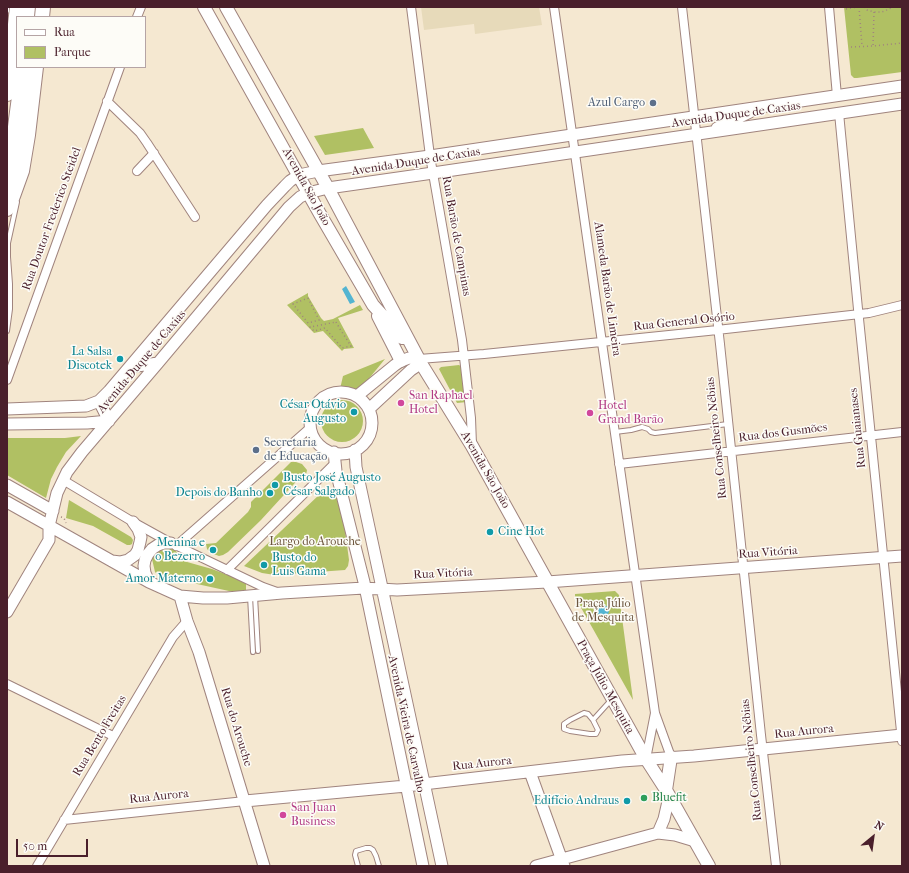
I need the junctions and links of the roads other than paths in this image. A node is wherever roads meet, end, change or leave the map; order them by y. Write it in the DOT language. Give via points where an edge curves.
graph roads {
  1 [pos="8,7"];
  2 [pos="17,7"];
  3 [pos="204,7"];
  4 [pos="226,7"];
  5 [pos="411,7"];
  6 [pos="554,7"];
  7 [pos="682,7"];
  8 [pos="829,7"];
  9 [pos="7,11"];
  10 [pos="7,28"];
  11 [pos="23,68"];
  12 [pos="36,68"];
  13 [pos="36,68"];
  14 [pos="120,68"];
  15 [pos="902,86"];
  16 [pos="7,94"];
  17 [pos="837,96"];
  18 [pos="107,101"];
  19 [pos="902,104"];
  20 [pos="760,107"];
  21 [pos="839,113"];
  22 [pos="694,116"];
  23 [pos="712,132"];
  24 [pos="572,134"];
  25 [pos="696,134"];
  26 [pos="575,152"];
  27 [pos="154,153"];
  28 [pos="430,156"];
  29 [pos="137,171"];
  30 [pos="318,171"];
  31 [pos="433,173"];
  32 [pos="299,176"];
  33 [pos="328,188"];
  34 [pos="308,192"];
  35 [pos="7,207"];
  36 [pos="195,217"];
  37 [pos="7,243"];
  38 [pos="372,305"];
  39 [pos="902,305"];
  40 [pos="858,314"];
  41 [pos="718,330"];
  42 [pos="7,331"];
  43 [pos="602,343"];
  44 [pos="463,356"];
  45 [pos="401,361"];
  46 [pos="421,362"];
  47 [pos="158,363"];
  48 [pos="130,367"];
  49 [pos="7,380"];
  50 [pos="357,396"];
  51 [pos="99,401"];
  52 [pos="7,409"];
  53 [pos="369,409"];
  54 [pos="109,421"];
  55 [pos="7,424"];
  56 [pos="728,424"];
  57 [pos="311,427"];
  58 [pos="615,432"];
  59 [pos="902,432"];
  60 [pos="871,435"];
  61 [pos="472,446"];
  62 [pos="355,450"];
  63 [pos="731,452"];
  64 [pos="334,458"];
  65 [pos="619,464"];
  66 [pos="63,480"];
  67 [pos="7,485"];
  68 [pos="7,502"];
  69 [pos="53,511"];
  70 [pos="133,522"];
  71 [pos="49,526"];
  72 [pos="174,545"];
  73 [pos="902,556"];
  74 [pos="883,557"];
  75 [pos="109,560"];
  76 [pos="744,568"];
  77 [pos="227,570"];
  78 [pos="635,575"];
  79 [pos="149,582"];
  80 [pos="547,582"];
  81 [pos="364,588"];
  82 [pos="382,589"];
  83 [pos="282,593"];
  84 [pos="180,596"];
  85 [pos="253,596"];
  86 [pos="7,612"];
  87 [pos="187,621"];
  88 [pos="256,651"];
  89 [pos="7,684"];
  90 [pos="612,698"];
  91 [pos="655,713"];
  92 [pos="593,720"];
  93 [pos="113,736"];
  94 [pos="902,737"];
  95 [pos="762,749"];
  96 [pos="670,757"];
  97 [pos="646,760"];
  98 [pos="530,772"];
  99 [pos="424,784"];
  100 [pos="406,786"];
  101 [pos="668,793"];
  102 [pos="245,800"];
  103 [pos="64,820"];
  104 [pos="658,833"];
  105 [pos="695,841"];
  106 [pos="436,842"];
  107 [pos="418,846"];
  108 [pos="563,863"];
  109 [pos="37,866"];
  110 [pos="264,866"];
  111 [pos="358,866"];
  112 [pos="379,866"];
  113 [pos="423,866"];
  114 [pos="442,866"];
  115 [pos="536,866"];
  116 [pos="709,866"];
  117 [pos="776,866"];
  1 -- 9 [label="lane"];
  2 -- 10 [label="highway"];
  2 -- 16 [label="highway"];
  3 -- 32 [label="main road, Avenida São João"];
  4 -- 30 [label="main road, Avenida São João"];
  5 -- 28 [label="street, Rua Barão de Campinas"];
  6 -- 24 [label="street, Alameda Barão de Limeira"];
  7 -- 22 [label="street, Rua Conselheiro Nébias"];
  8 -- 17 [label="street"];
  11 -- 35 [label="highway"];
  12 -- 35 [label="highway" via="22,171"];
  13 -- 37 [label="lane" via="26,161"];
  14 -- 18 [label="street, Rua Doutor Frederico Steidel"];
  15 -- 17 [label="street, Avenida Duque de Caxias"];
  17 -- 20 [label="street, Avenida Duque de Caxias"];
  18 -- 27 [label="street" via="140,134"];
  18 -- 49 [label="street, Rua Doutor Frederico Steidel"];
  19 -- 21 [label="street, Avenida Duque de Caxias"];
  20 -- 22 [label="street, Avenida Duque de Caxias"];
  20 -- 23 [label="street"];
  21 -- 23 [label="street, Avenida Duque de Caxias"];
  21 -- 40 [label="street, Rua Guaianases"];
  22 -- 24 [label="street, Avenida Duque de Caxias"];
  22 -- 25 [label="street, Rua Conselheiro Nébias"];
  23 -- 25 [label="street, Avenida Duque de Caxias"];
  24 -- 26 [label="street, Alameda Barão de Limeira"];
  24 -- 28 [label="street, Avenida Duque de Caxias"];
  25 -- 26 [label="street, Avenida Duque de Caxias"];
  25 -- 41 [label="street, Rua Conselheiro Nébias"];
  26 -- 31 [label="street, Avenida Duque de Caxias"];
  26 -- 43 [label="street, Alameda Barão de Limeira"];
  27 -- 29 [label="street"];
  27 -- 36 [label="street"];
  28 -- 30 [label="street, Avenida Duque de Caxias"];
  28 -- 31 [label="street, Rua Barão de Campinas"];
  30 -- 32 [label="street, Avenida Duque de Caxias"];
  30 -- 33 [label="main road, Avenida São João"];
  31 -- 33 [label="street, Avenida Duque de Caxias"];
  31 -- 44 [label="street, Rua Barão de Campinas"];
  32 -- 34 [label="main road, Avenida São João"];
  32 -- 48 [label="street, Avenida Duque de Caxias" via="290,181 267,205"];
  33 -- 34 [label="street, Avenida Duque de Caxias"];
  33 -- 46 [label="main road, Avenida São João"];
  34 -- 38 [label="main road, Avenida São João"];
  34 -- 47 [label="street, Avenida Duque de Caxias" via="289,207"];
  37 -- 42 [label="lane" via="10,309"];
  38 -- 45 [label="main road"];
  38 -- 46 [label="main road, Avenida São João"];
  39 -- 40 [label="street, Rua General Osório"];
  40 -- 41 [label="street, Rua General Osório"];
  40 -- 60 [label="street, Rua Guaianases"];
  41 -- 43 [label="street, Rua General Osório"];
  41 -- 56 [label="street, Rua Conselheiro Nébias"];
  43 -- 44 [label="street, Rua General Osório"];
  43 -- 58 [label="street, Alameda Barão de Limeira"];
  44 -- 46 [label="street, Rua General Osório"];
  44 -- 61 [label="street, Rua Barão de Campinas"];
  45 -- 46 [label="street" via="409,358"];
  45 -- 50 [label="street"];
  46 -- 53 [label="street"];
  46 -- 61 [label="main road, Avenida São João"];
  47 -- 48 [label="street"];
  47 -- 54 [label="street, Avenida Duque de Caxias"];
  48 -- 51 [label="street, Avenida Duque de Caxias"];
  50 -- 53 [label="street"];
  50 -- 57 [label="street" via="340,392 324,397 313,410"];
  51 -- 52 [label="street" via="86,406"];
  51 -- 54 [label="street"];
  53 -- 62 [label="street" via="372,418 371,432 366,441"];
  54 -- 55 [label="street"];
  54 -- 66 [label="street, Avenida Duque de Caxias" via="82,452"];
  56 -- 58 [label="lane" via="655,433 642,427"];
  56 -- 63 [label="street, Rua Conselheiro Nébias"];
  57 -- 64 [label="street" via="320,445"];
  57 -- 72 [label="street"];
  58 -- 65 [label="street, Alameda Barão de Limeira"];
  59 -- 60 [label="street, Rua dos Gusmões"];
  60 -- 63 [label="street, Rua dos Gusmões"];
  60 -- 74 [label="street, Rua Guaianases"];
  61 -- 80 [label="main road, Avenida São João"];
  62 -- 64 [label="street"];
  62 -- 82 [label="street" via="356,467"];
  63 -- 65 [label="street, Rua dos Gusmões"];
  63 -- 76 [label="street, Rua Conselheiro Nébias"];
  64 -- 77 [label="street"];
  64 -- 81 [label="street"];
  65 -- 78 [label="street, Alameda Barão de Limeira"];
  66 -- 69 [label="street"];
  66 -- 70 [label="street"];
  67 -- 69 [label="street"];
  68 -- 71 [label="street"];
  69 -- 71 [label="street"];
  70 -- 72 [label="street"];
  70 -- 75 [label="street" via="140,537 136,553 123,561"];
  71 -- 75 [label="street"];
  71 -- 86 [label="street" via="49,540"];
  72 -- 77 [label="street"];
  72 -- 79 [label="street" via="164,543 150,551 144,563"];
  73 -- 74 [label="street, Rua Vitória"];
  74 -- 76 [label="street, Rua Vitória"];
  74 -- 94 [label="street, Rua Guaianases"];
  75 -- 79 [label="street"];
  76 -- 78 [label="street, Rua Vitória"];
  76 -- 95 [label="street, Rua Conselheiro Nébias"];
  77 -- 83 [label="street"];
  78 -- 80 [label="street"];
  78 -- 91 [label="street, Praça Júlio Mesquita"];
  79 -- 84 [label="street"];
  80 -- 82 [label="street, Rua Vitória"];
  80 -- 90 [label="main road, Praça Júlio Mesquita"];
  81 -- 82 [label="street, Rua Vitória"];
  81 -- 83 [label="street"];
  81 -- 100 [label="street, Avenida Vieira de Carvalho"];
  82 -- 99 [label="street, Avenida Vieira de Carvalho"];
  83 -- 85 [label="street"];
  84 -- 85 [label="street"];
  84 -- 87 [label="street, Rua do Arouche"];
  85 -- 88 [label="lane"];
  87 -- 93 [label="street, Rua Bento Freitas" via="173,636"];
  87 -- 102 [label="street, Rua do Arouche"];
  89 -- 93 [label="street"];
  90 -- 92 [label="lane"];
  90 -- 97 [label="main road, Praça Júlio Mesquita"];
  91 -- 96 [label="street, Praça Júlio Mesquita"];
  91 -- 97 [label="street, Praça Júlio Mesquita"];
  92 -- 92 [label="lane" via="584,713 564,724 564,729 596,734 598,730"];
  93 -- 103 [label="street, Rua Bento Freitas"];
  94 -- 95 [label="street, Rua Aurora"];
  95 -- 96 [label="street, Rua Aurora"];
  95 -- 117 [label="street, Rua Conselheiro Nébias"];
  96 -- 97 [label="street, Rua Aurora"];
  96 -- 101 [label="main road"];
  97 -- 98 [label="street, Rua Aurora"];
  97 -- 101 [label="main road"];
  98 -- 99 [label="street, Rua Aurora"];
  98 -- 108 [label="street"];
  99 -- 100 [label="street, Rua Aurora"];
  99 -- 106 [label="street, Avenida Vieira de Carvalho"];
  100 -- 102 [label="street, Rua Aurora"];
  100 -- 107 [label="street, Avenida Vieira de Carvalho"];
  101 -- 104 [label="street" via="664,819"];
  101 -- 105 [label="main road"];
  102 -- 103 [label="street, Rua Aurora"];
  102 -- 110 [label="street, Rua do Arouche"];
  103 -- 109 [label="street, Rua Bento Freitas"];
  104 -- 105 [label="street"];
  104 -- 108 [label="street"];
  105 -- 116 [label="main road"];
  106 -- 107 [label="street"];
  106 -- 114 [label="street, Avenida Vieira de Carvalho"];
  107 -- 113 [label="street, Avenida Vieira de Carvalho"];
  108 -- 115 [label="street"];
  111 -- 112 [label="lane" via="356,851 370,848"];
}
